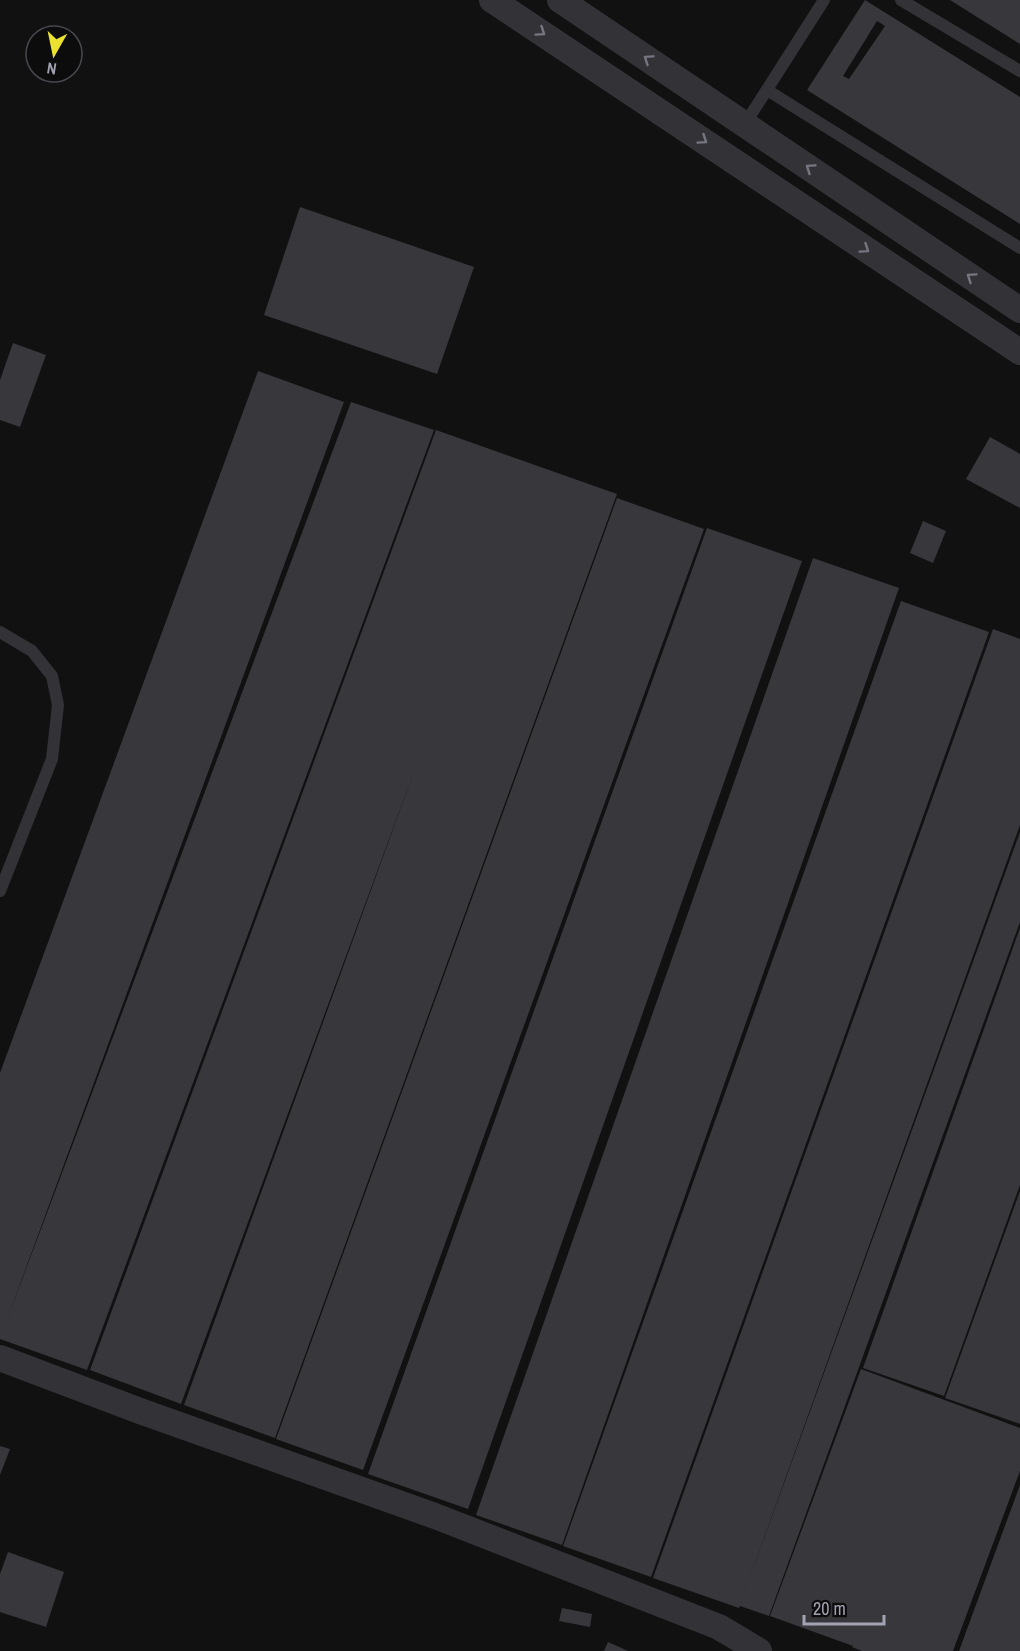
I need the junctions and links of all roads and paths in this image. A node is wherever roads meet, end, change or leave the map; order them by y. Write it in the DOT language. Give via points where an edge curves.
graph roads {
  1 [pos="492,0"];
  2 [pos="561,0"];
  3 [pos="824,0"];
  4 [pos="900,0"];
  5 [pos="1020,71"];
  6 [pos="767,90"];
  7 [pos="746,124"];
  8 [pos="1020,248"];
  9 [pos="1020,309"];
  10 [pos="1020,352"];
  11 [pos="0,632"];
  12 [pos="0,891"];
  13 [pos="0,1358"];
  14 [pos="759,1651"];
  1 -- 10 [label="street, one-way"];
  7 -- 2 [label="street, one-way"];
  3 -- 6 [label="lane"];
  4 -- 5 [label="lane"];
  6 -- 7 [label="lane"];
  6 -- 8 [label="lane"];
  9 -- 7 [label="street, one-way"];
  11 -- 12 [label="lane" via="32,651 52,676 58,705 52,759"];
  13 -- 14 [label="street" via="446,1520 719,1627"];
}
